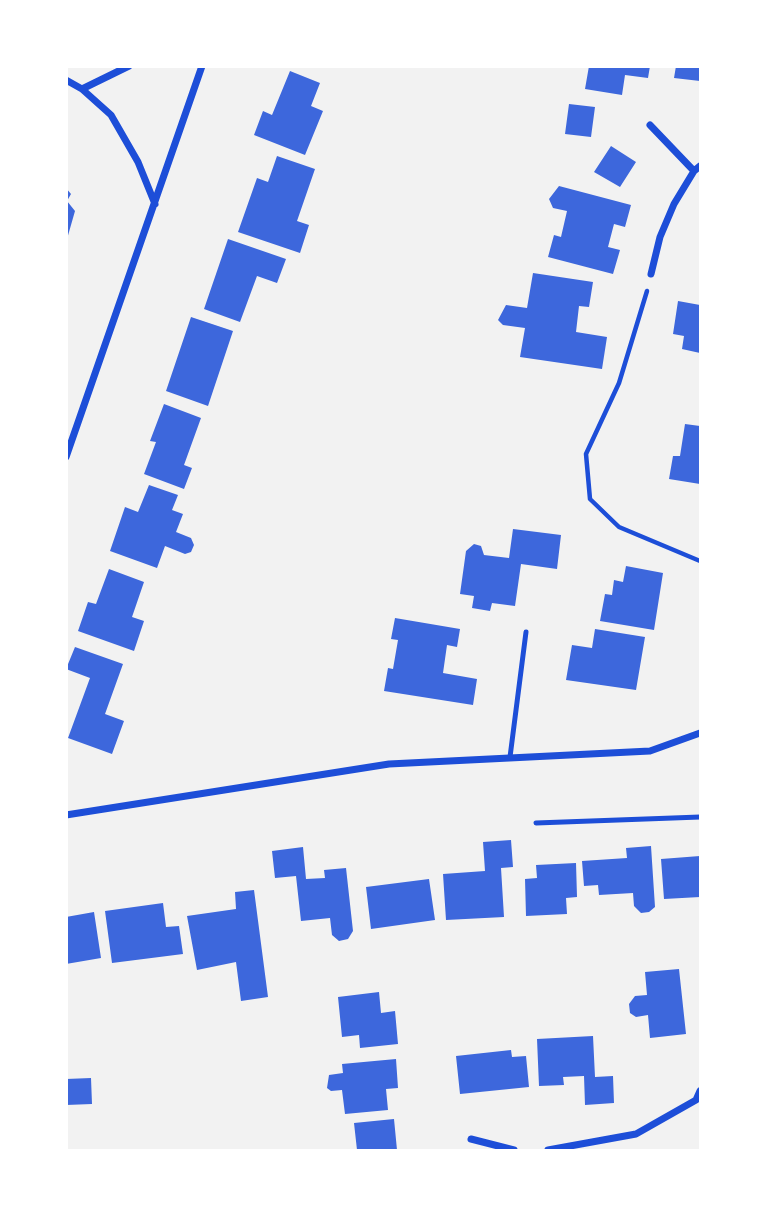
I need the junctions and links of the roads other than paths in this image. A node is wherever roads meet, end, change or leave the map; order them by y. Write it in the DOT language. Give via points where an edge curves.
graph roads {
  1 [pos="129,66"];
  2 [pos="202,66"];
  3 [pos="66,80"];
  4 [pos="82,89"];
  5 [pos="650,125"];
  6 [pos="697,169"];
  7 [pos="156,204"];
  8 [pos="651,274"];
  9 [pos="66,457"];
  10 [pos="526,632"];
  11 [pos="701,733"];
  12 [pos="510,757"];
  13 [pos="66,815"];
  14 [pos="701,817"];
  15 [pos="536,823"];
  16 [pos="701,1091"];
  17 [pos="698,1102"];
  18 [pos="471,1139"];
  19 [pos="514,1150"];
  20 [pos="548,1150"];
  1 -- 4 [label="street"];
  2 -- 7 [label="street"];
  3 -- 4 [label="street"];
  4 -- 7 [label="street" via="111,115"];
  5 -- 6 [label="street"];
  6 -- 8 [label="street" via="669,215"];
  7 -- 9 [label="street"];
  10 -- 12 [label="lane"];
  11 -- 12 [label="street" via="650,751"];
  12 -- 13 [label="street" via="389,764"];
  14 -- 15 [label="lane"];
  16 -- 17 [label="street"];
  17 -- 20 [label="street" via="636,1134"];
  18 -- 19 [label="street"];
}
